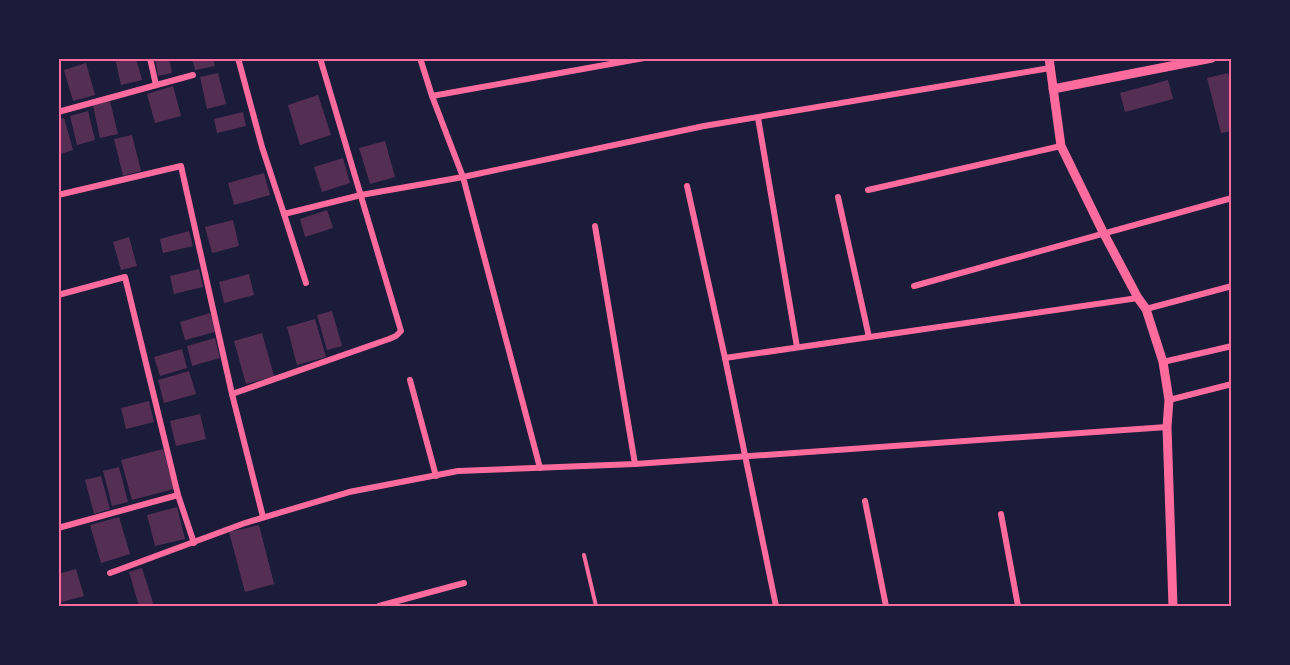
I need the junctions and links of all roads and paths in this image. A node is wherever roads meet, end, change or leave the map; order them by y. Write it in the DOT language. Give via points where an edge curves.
graph roads {
  1 [pos="150,58"];
  2 [pos="238,58"];
  3 [pos="320,58"];
  4 [pos="420,58"];
  5 [pos="644,58"];
  6 [pos="1212,58"];
  7 [pos="1049,63"];
  8 [pos="193,75"];
  9 [pos="156,85"];
  10 [pos="1053,89"];
  11 [pos="432,96"];
  12 [pos="58,112"];
  13 [pos="758,118"];
  14 [pos="1061,146"];
  15 [pos="463,177"];
  16 [pos="687,186"];
  17 [pos="868,190"];
  18 [pos="58,195"];
  19 [pos="361,195"];
  20 [pos="838,197"];
  21 [pos="1232,198"];
  22 [pos="284,214"];
  23 [pos="595,225"];
  24 [pos="1103,232"];
  25 [pos="306,283"];
  26 [pos="914,286"];
  27 [pos="1232,286"];
  28 [pos="58,295"];
  29 [pos="1138,298"];
  30 [pos="1146,309"];
  31 [pos="869,337"];
  32 [pos="1232,346"];
  33 [pos="797,347"];
  34 [pos="725,358"];
  35 [pos="1163,362"];
  36 [pos="410,380"];
  37 [pos="1232,384"];
  38 [pos="232,394"];
  39 [pos="1169,400"];
  40 [pos="1167,427"];
  41 [pos="744,457"];
  42 [pos="635,464"];
  43 [pos="540,468"];
  44 [pos="436,476"];
  45 [pos="178,495"];
  46 [pos="865,501"];
  47 [pos="1001,514"];
  48 [pos="263,517"];
  49 [pos="58,528"];
  50 [pos="194,543"];
  51 [pos="584,555"];
  52 [pos="110,573"];
  53 [pos="464,583"];
  54 [pos="379,606"];
  55 [pos="596,606"];
  56 [pos="776,606"];
  57 [pos="886,606"];
  58 [pos="1018,606"];
  59 [pos="1173,606"];
  1 -- 9 [label="street"];
  2 -- 22 [label="street"];
  3 -- 19 [label="street"];
  4 -- 11 [label="street"];
  5 -- 11 [label="street"];
  6 -- 10 [label="street"];
  7 -- 10 [label="street"];
  7 -- 13 [label="street"];
  8 -- 9 [label="street"];
  9 -- 12 [label="street"];
  10 -- 14 [label="street"];
  11 -- 15 [label="street"];
  13 -- 15 [label="street"];
  13 -- 33 [label="street"];
  14 -- 17 [label="street"];
  14 -- 24 [label="street"];
  15 -- 19 [label="street"];
  15 -- 43 [label="street"];
  16 -- 34 [label="street"];
  18 -- 38 [label="street" via="181,166"];
  19 -- 22 [label="street"];
  19 -- 38 [label="street" via="400,333"];
  20 -- 31 [label="street"];
  21 -- 24 [label="street"];
  22 -- 25 [label="street"];
  23 -- 42 [label="street"];
  24 -- 26 [label="street"];
  24 -- 29 [label="street"];
  27 -- 30 [label="street"];
  28 -- 45 [label="street" via="125,277"];
  29 -- 30 [label="street"];
  29 -- 31 [label="street"];
  30 -- 35 [label="street"];
  31 -- 33 [label="street"];
  32 -- 35 [label="street"];
  33 -- 34 [label="street"];
  34 -- 41 [label="street"];
  35 -- 39 [label="street"];
  36 -- 44 [label="street"];
  37 -- 39 [label="street"];
  38 -- 48 [label="street"];
  39 -- 40 [label="street"];
  40 -- 41 [label="street"];
  40 -- 59 [label="street"];
  41 -- 42 [label="street"];
  41 -- 56 [label="street"];
  42 -- 43 [label="street"];
  43 -- 44 [label="street" via="458,471"];
  44 -- 48 [label="street" via="349,492"];
  45 -- 49 [label="street"];
  45 -- 50 [label="street"];
  46 -- 57 [label="street"];
  47 -- 58 [label="street"];
  48 -- 50 [label="street"];
  50 -- 52 [label="street"];
  51 -- 55 [label="lane"];
  53 -- 54 [label="street"];
}
